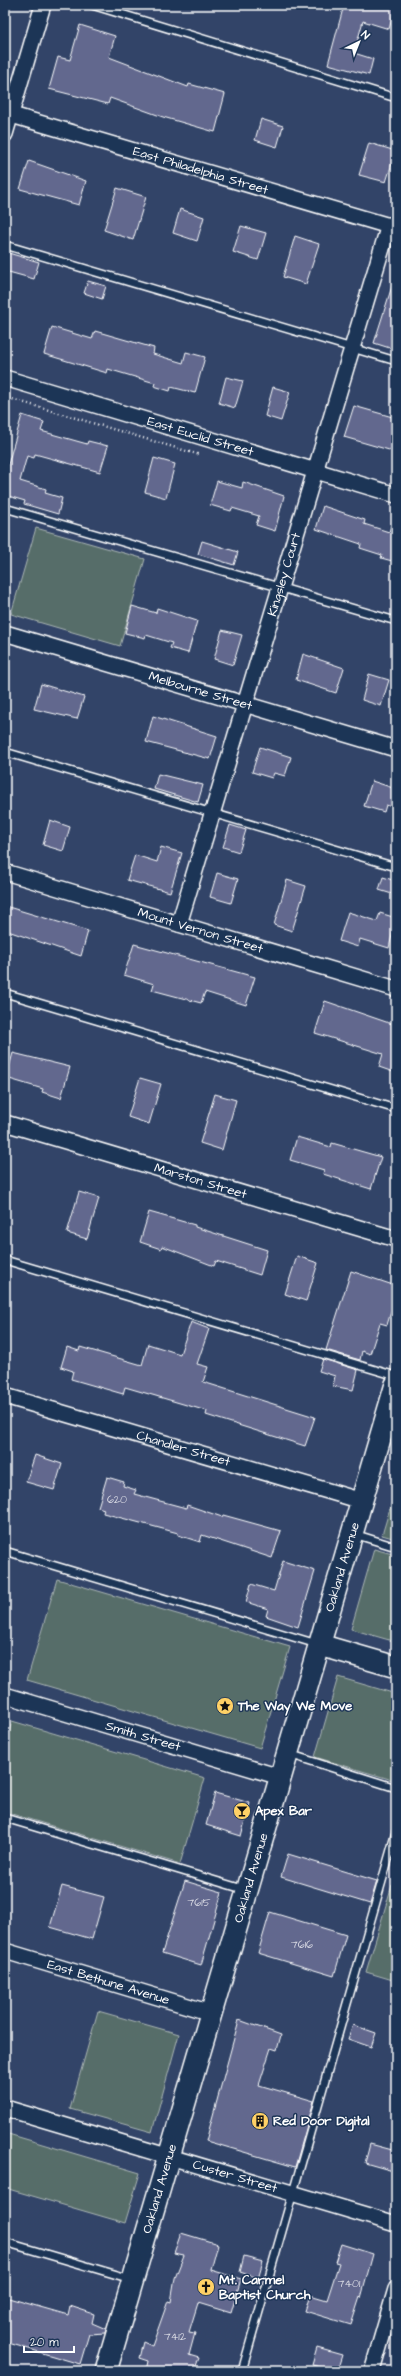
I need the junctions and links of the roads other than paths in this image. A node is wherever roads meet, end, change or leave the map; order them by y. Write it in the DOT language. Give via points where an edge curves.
graph roads {
  1 [pos="43,5"];
  2 [pos="92,5"];
  3 [pos="396,98"];
  4 [pos="8,114"];
  5 [pos="5,134"];
  6 [pos="392,226"];
  7 [pos="5,245"];
  8 [pos="352,348"];
  9 [pos="396,361"];
  10 [pos="5,378"];
  11 [pos="315,472"];
  12 [pos="396,495"];
  13 [pos="5,508"];
  14 [pos="279,586"];
  15 [pos="396,621"];
  16 [pos="5,633"];
  17 [pos="244,704"];
  18 [pos="396,749"];
  19 [pos="5,752"];
  20 [pos="212,813"];
  21 [pos="396,867"];
  22 [pos="5,872"];
  23 [pos="179,924"];
  24 [pos="396,988"];
  25 [pos="5,993"];
  26 [pos="396,1109"];
  27 [pos="5,1123"];
  28 [pos="396,1239"];
  29 [pos="5,1260"];
  30 [pos="396,1376"];
  31 [pos="396,1384"];
  32 [pos="5,1396"];
  33 [pos="362,1501"];
  34 [pos="352,1533"];
  35 [pos="396,1547"];
  36 [pos="5,1551"];
  37 [pos="320,1644"];
  38 [pos="396,1667"];
  39 [pos="5,1695"];
  40 [pos="287,1754"];
  41 [pos="280,1777"];
  42 [pos="396,1788"];
  43 [pos="5,1818"];
  44 [pos="396,1832"];
  45 [pos="247,1890"];
  46 [pos="5,1951"];
  47 [pos="211,2013"];
  48 [pos="5,2108"];
  49 [pos="170,2157"];
  50 [pos="293,2193"];
  51 [pos="396,2224"];
  52 [pos="5,2242"];
  53 [pos="132,2280"];
  54 [pos="396,2289"];
  55 [pos="106,2371"];
  56 [pos="242,2371"];
  57 [pos="372,2371"];
  1 -- 4 [label="street"];
  2 -- 3 [label="lane"];
  4 -- 5 [label="street"];
  4 -- 6 [label="street, East Philadelphia Street"];
  6 -- 8 [label="street, Kingsley Court"];
  7 -- 8 [label="lane"];
  8 -- 9 [label="lane"];
  8 -- 11 [label="street, Kingsley Court"];
  10 -- 11 [label="street, East Euclid Street"];
  11 -- 12 [label="street, East Euclid Street"];
  11 -- 14 [label="street, Kingsley Court"];
  13 -- 14 [label="lane"];
  14 -- 15 [label="lane"];
  14 -- 17 [label="street, Kingsley Court"];
  16 -- 17 [label="street, Melbourne Street"];
  17 -- 18 [label="street, Melbourne Street"];
  17 -- 20 [label="street, Kingsley Court"];
  19 -- 20 [label="lane"];
  20 -- 21 [label="lane"];
  20 -- 23 [label="street, Kingsley Court"];
  22 -- 23 [label="street, Mount Vernon Street"];
  23 -- 24 [label="street, Mount Vernon Street"];
  25 -- 26 [label="lane"];
  27 -- 28 [label="street, Marston Street"];
  29 -- 30 [label="lane"];
  31 -- 33 [label="street, Oakland Avenue"];
  32 -- 33 [label="street, Chandler Street"];
  33 -- 34 [label="street, Oakland Avenue"];
  34 -- 35 [label="lane"];
  34 -- 37 [label="street, Oakland Avenue"];
  36 -- 37 [label="lane"];
  37 -- 38 [label="street"];
  37 -- 40 [label="street, Oakland Avenue"];
  39 -- 41 [label="street, Smith Street"];
  40 -- 41 [label="street, Oakland Avenue"];
  40 -- 42 [label="lane"];
  41 -- 45 [label="street, Oakland Avenue"];
  43 -- 45 [label="lane"];
  44 -- 50 [label="lane"];
  45 -- 47 [label="street, Oakland Avenue"];
  46 -- 47 [label="street, East Bethune Avenue"];
  47 -- 49 [label="street, Oakland Avenue"];
  48 -- 49 [label="street, Custer Street"];
  49 -- 50 [label="street, Custer Street"];
  49 -- 53 [label="street, Oakland Avenue"];
  50 -- 51 [label="street, Custer Street"];
  50 -- 56 [label="lane"];
  52 -- 53 [label="lane"];
  53 -- 55 [label="street, Oakland Avenue"];
  54 -- 57 [label="street"];
}
